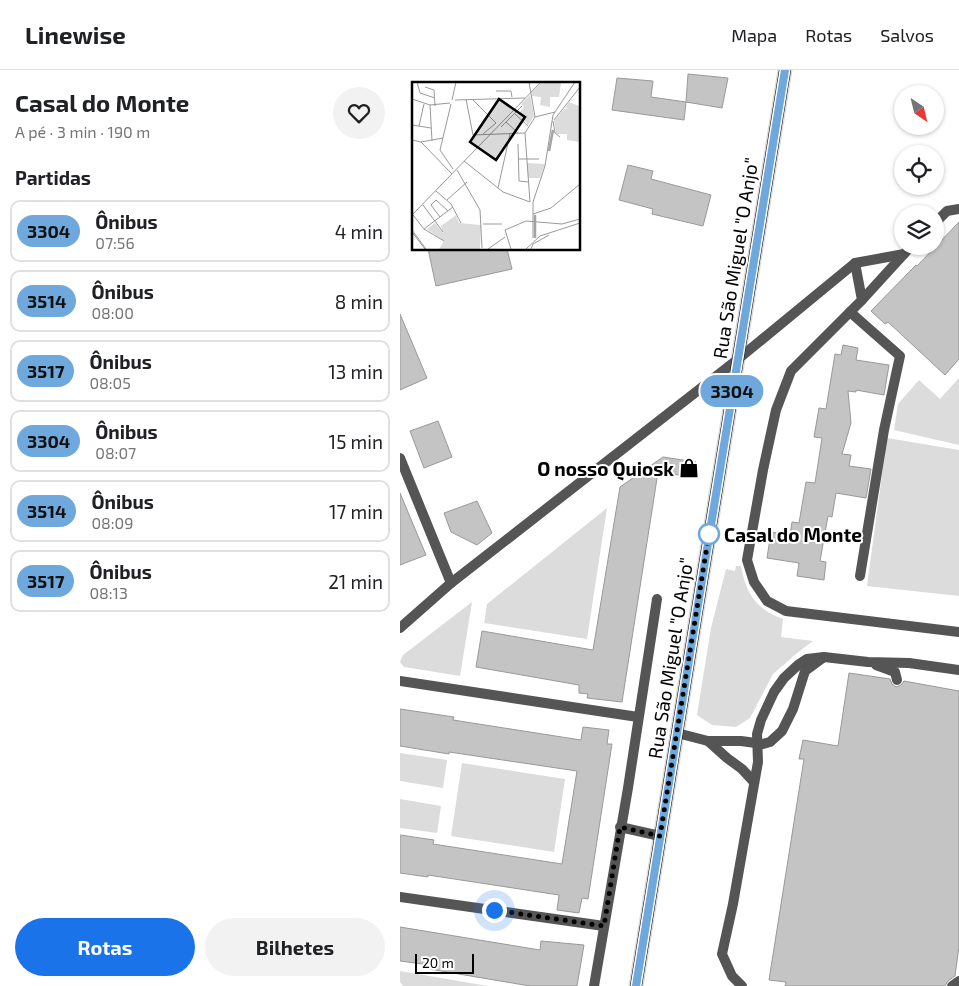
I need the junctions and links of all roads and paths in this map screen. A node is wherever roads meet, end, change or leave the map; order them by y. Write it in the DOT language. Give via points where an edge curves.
graph roads {
  1 [pos="785,70"];
  2 [pos="959,209"];
  3 [pos="944,214"];
  4 [pos="894,253"];
  5 [pos="903,255"];
  6 [pos="854,263"];
  7 [pos="862,300"];
  8 [pos="850,312"];
  9 [pos="737,360"];
  10 [pos="400,458"];
  11 [pos="860,576"];
  12 [pos="451,584"];
  13 [pos="657,599"];
  14 [pos="400,628"];
  15 [pos="959,632"];
  16 [pos="824,657"];
  17 [pos="868,662"];
  18 [pos="959,670"];
  19 [pos="898,680"];
  20 [pos="400,681"];
  21 [pos="638,718"];
  22 [pos="677,733"];
  23 [pos="708,741"];
  24 [pos="741,741"];
  25 [pos="758,744"];
  26 [pos="758,762"];
  27 [pos="754,782"];
  28 [pos="620,827"];
  29 [pos="660,836"];
  30 [pos="400,897"];
  31 [pos="604,926"];
  32 [pos="959,981"];
  33 [pos="594,986"];
  34 [pos="636,986"];
  35 [pos="742,986"];
  36 [pos="952,986"];
  1 -- 9 [label="main road, Rua São Miguel \"O Anjo\""];
  2 -- 3 [label="street"];
  4 -- 6 [label="street"];
  5 -- 7 [label="street"];
  6 -- 7 [label="street"];
  6 -- 9 [label="street"];
  7 -- 8 [label="street"];
  8 -- 11 [label="street" via="900,356 884,430"];
  8 -- 15 [label="street" via="791,371 776,410 748,560 754,582 767,601 786,611"];
  9 -- 12 [label="street"];
  9 -- 22 [label="main road, Rua São Miguel \"O Anjo\""];
  10 -- 12 [label="street"];
  12 -- 14 [label="street"];
  13 -- 21 [label="street"];
  16 -- 17 [label="street"];
  16 -- 25 [label="street" via="805,671 782,732 770,742"];
  16 -- 25 [label="street" via="807,659 784,678 761,720"];
  17 -- 18 [label="street" via="909,663"];
  17 -- 19 [label="street" via="895,672"];
  20 -- 21 [label="street"];
  21 -- 28 [label="street"];
  22 -- 23 [label="street"];
  22 -- 29 [label="main road, Rua São Miguel \"O Anjo\""];
  23 -- 24 [label="street"];
  23 -- 27 [label="street"];
  24 -- 25 [label="street"];
  24 -- 26 [label="street" via="752,750"];
  25 -- 26 [label="street"];
  26 -- 27 [label="street"];
  27 -- 35 [label="street" via="722,954 732,976"];
  28 -- 29 [label="street"];
  28 -- 31 [label="street"];
  29 -- 34 [label="main road, Rua São Miguel \"O Anjo\""];
  30 -- 31 [label="street"];
  31 -- 33 [label="street"];
  32 -- 36 [label="street"];
}
